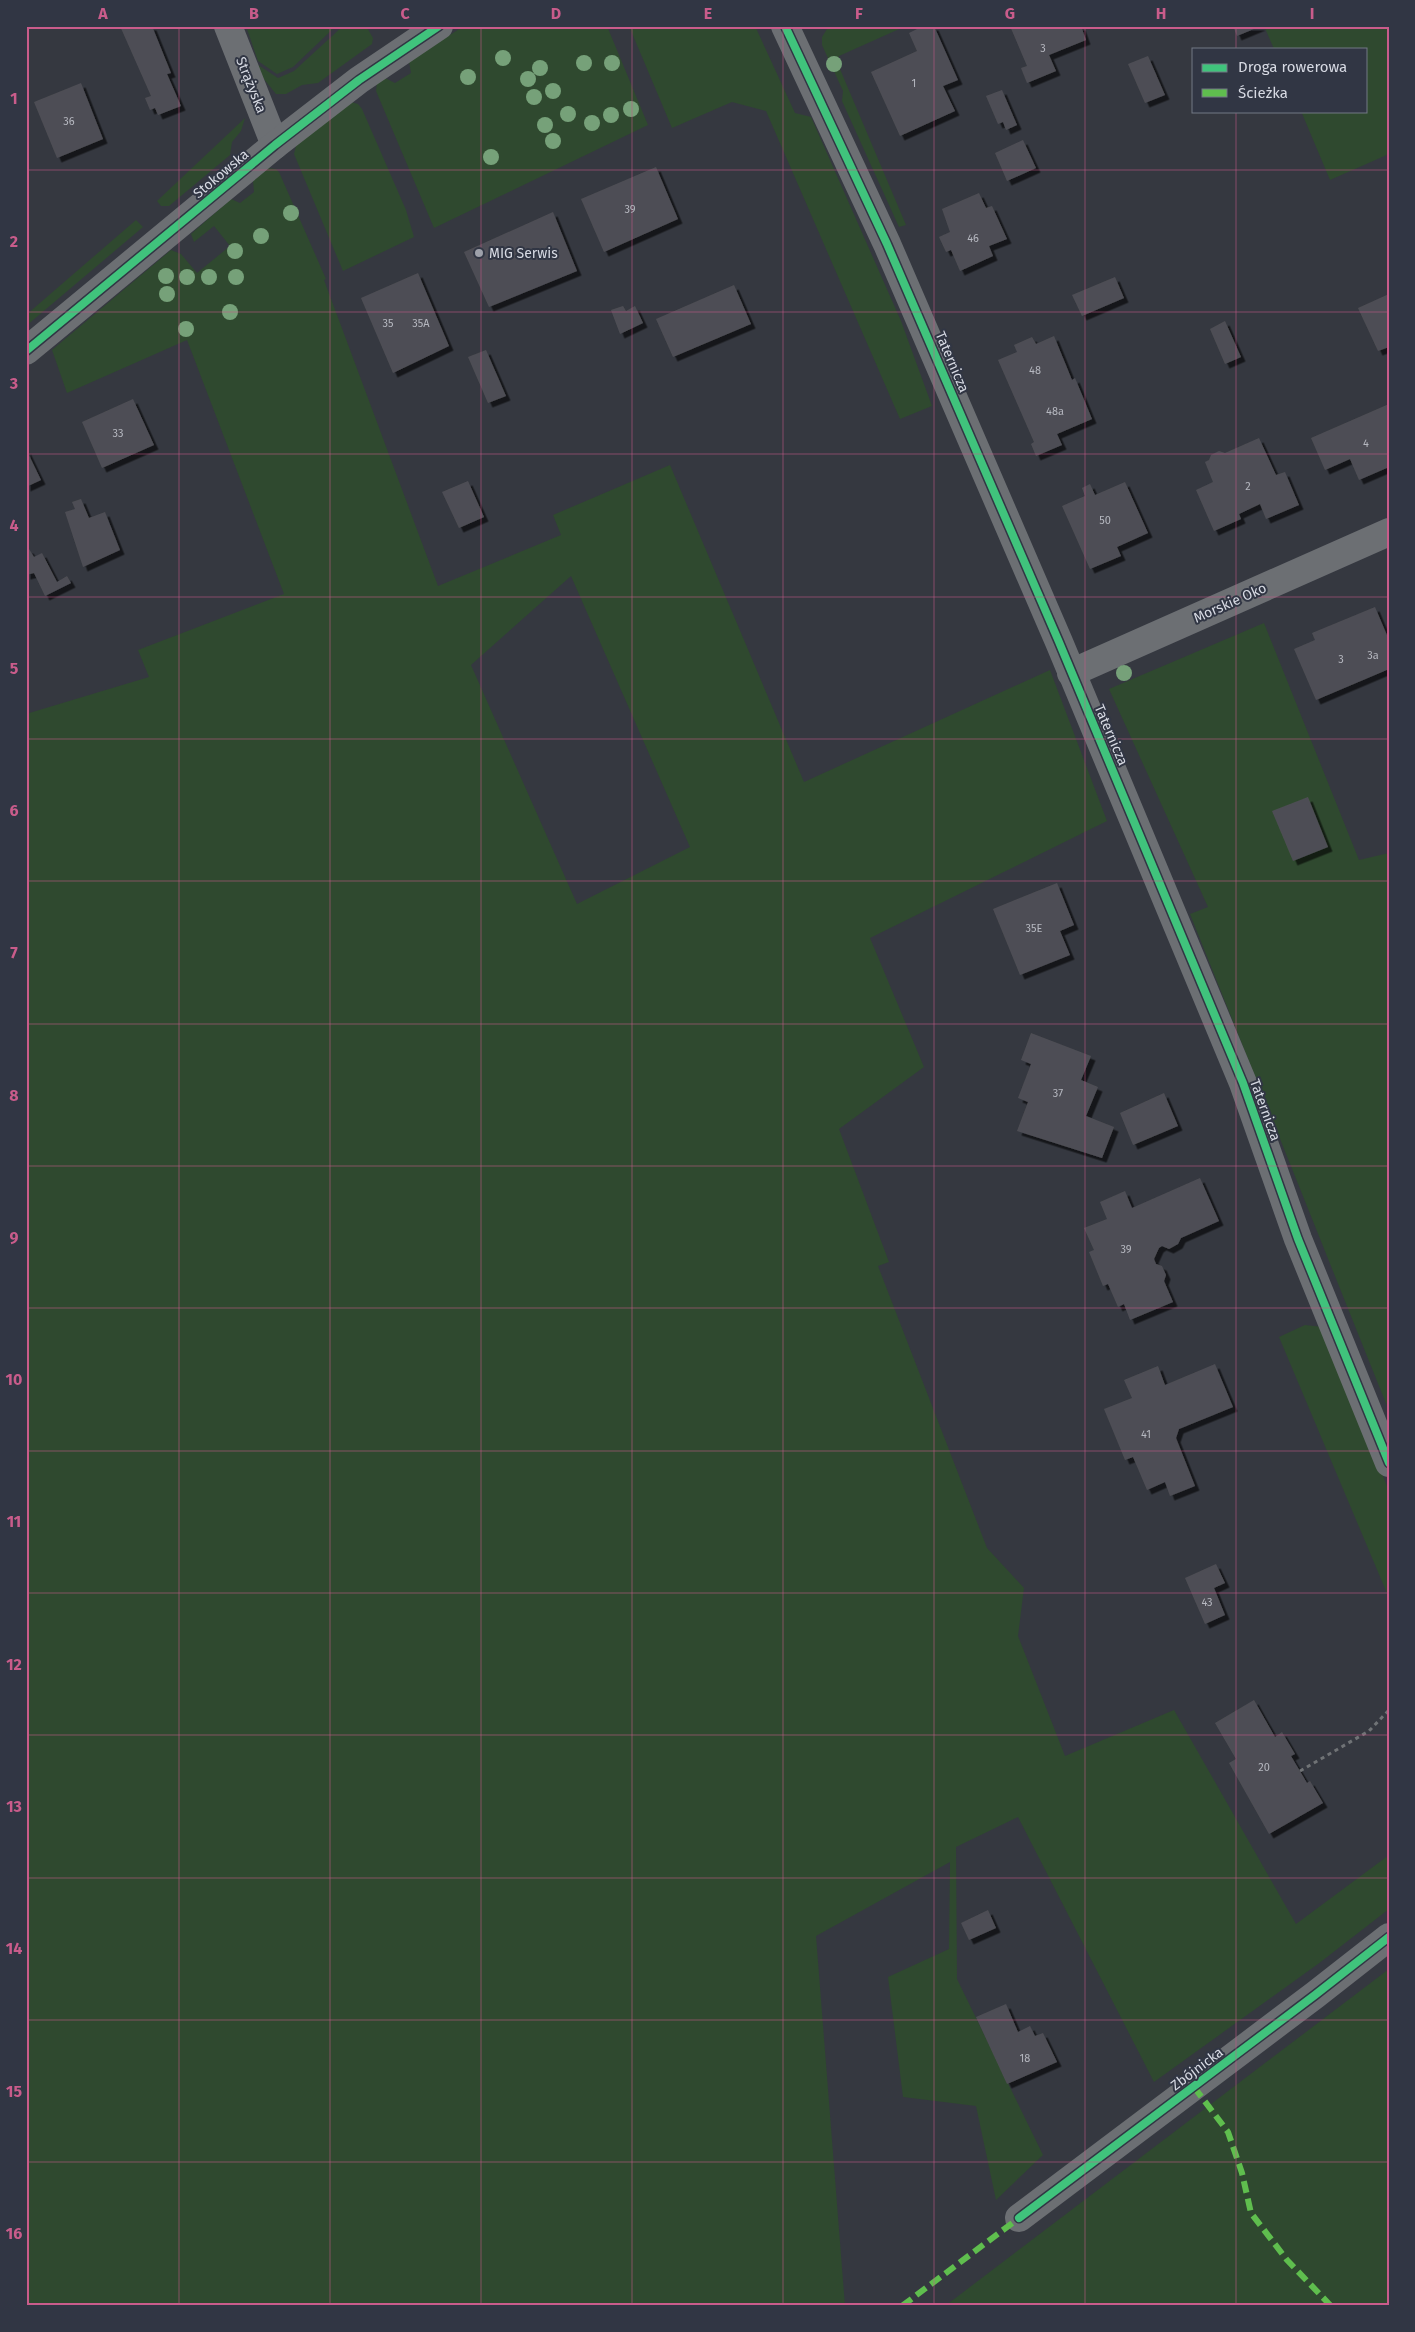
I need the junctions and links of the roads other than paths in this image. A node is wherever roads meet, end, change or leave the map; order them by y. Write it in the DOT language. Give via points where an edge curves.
graph roads {
  1 [pos="228,26"];
  2 [pos="439,26"];
  3 [pos="785,26"];
  4 [pos="275,145"];
  5 [pos="26,351"];
  6 [pos="1389,532"];
  7 [pos="1071,673"];
  8 [pos="1389,1463"];
  9 [pos="1389,1937"];
  10 [pos="1019,2218"];
  1 -- 4 [label="street, Strążyska"];
  2 -- 4 [label="street, Stokowska" via="359,80"];
  3 -- 7 [label="street, Taternicza" via="887,244"];
  4 -- 5 [label="street, Stokowska"];
  6 -- 7 [label="street, Morskie Oko"];
  7 -- 8 [label="street, Taternicza" via="1243,1083 1298,1239"];
  9 -- 10 [label="street, Zbójnicka"];
}
